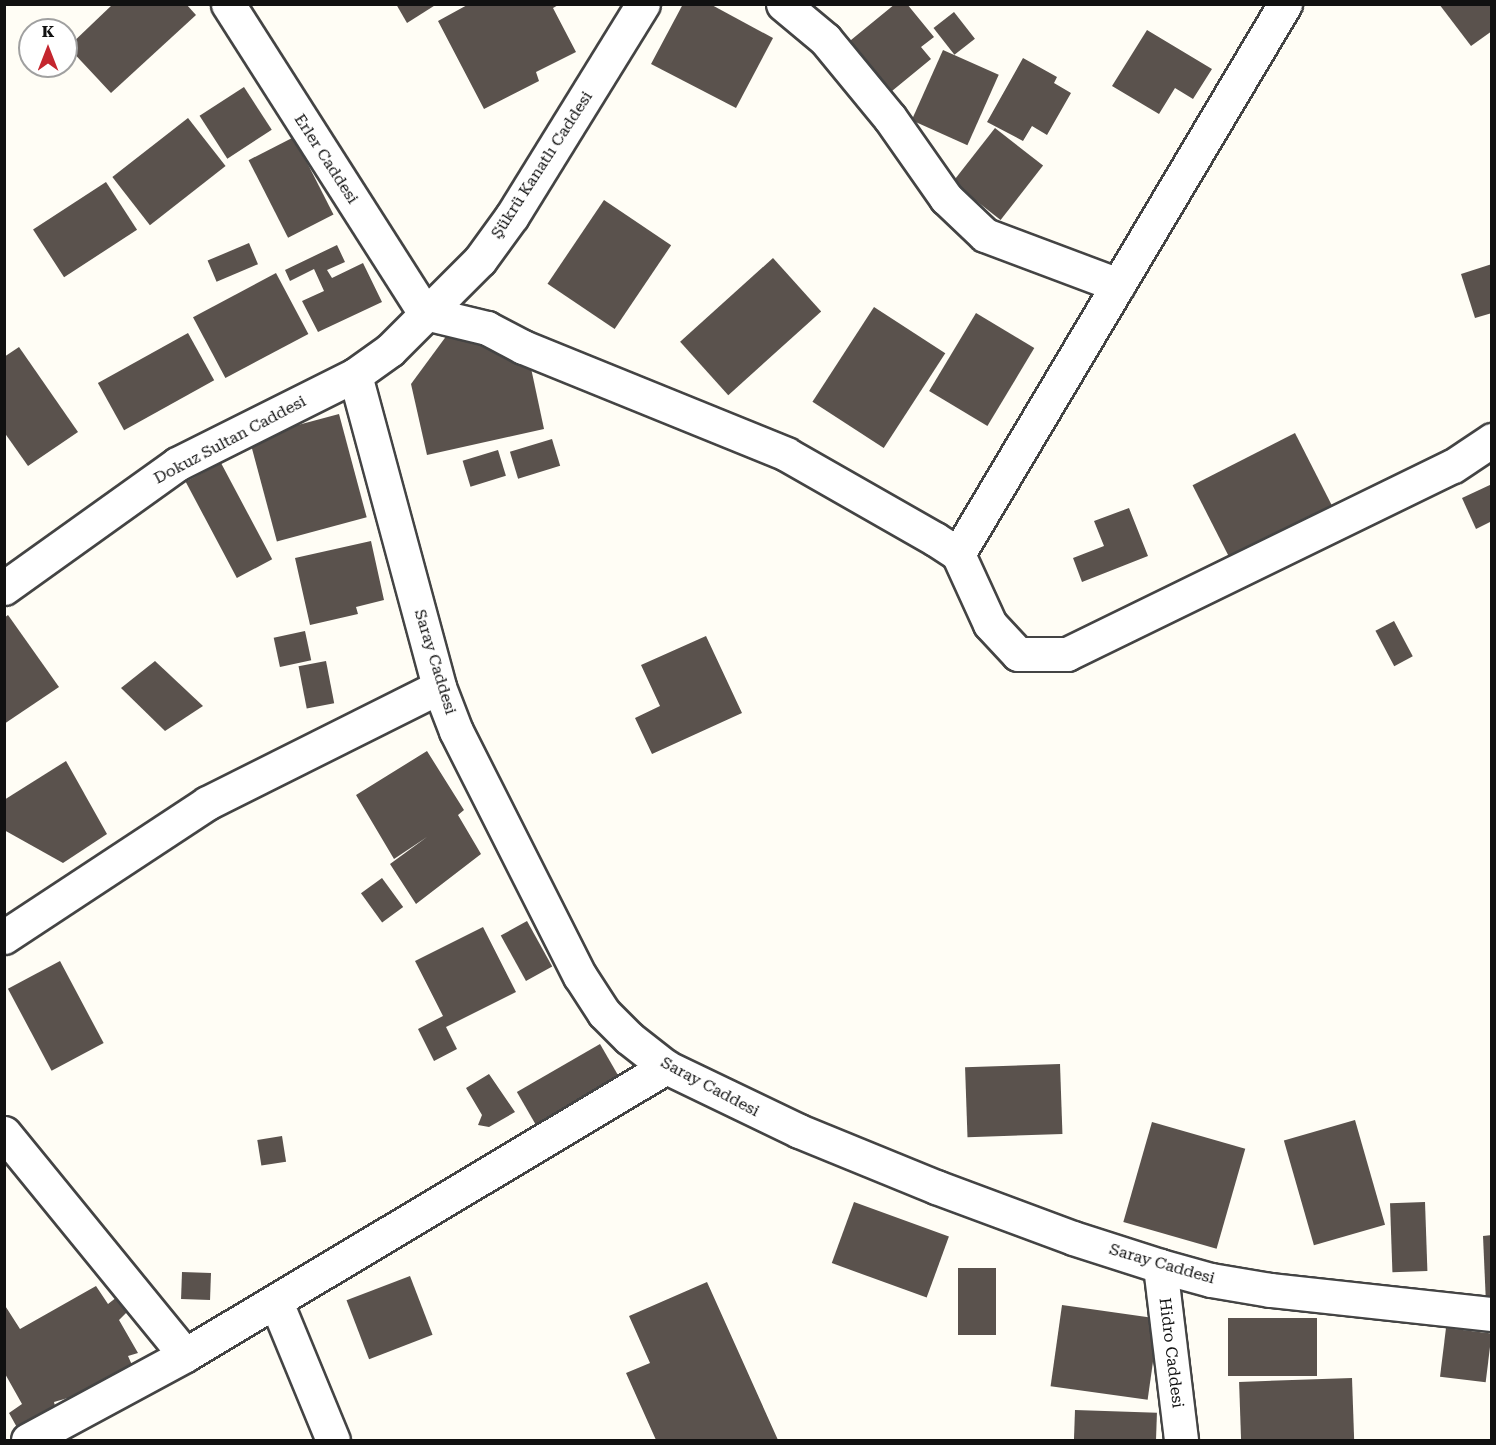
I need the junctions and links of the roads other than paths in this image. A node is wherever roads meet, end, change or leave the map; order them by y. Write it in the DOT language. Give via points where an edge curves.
graph roads {
  1 [pos="228,4"];
  2 [pos="643,4"];
  3 [pos="783,4"];
  4 [pos="1285,4"];
  5 [pos="1118,285"];
  6 [pos="425,313"];
  7 [pos="355,375"];
  8 [pos="1491,440"];
  9 [pos="958,554"];
  10 [pos="4,588"];
  11 [pos="439,687"];
  12 [pos="4,937"];
  13 [pos="666,1067"];
  14 [pos="4,1133"];
  15 [pos="1160,1266"];
  16 [pos="276,1302"];
  17 [pos="1491,1314"];
  18 [pos="185,1355"];
  19 [pos="28,1440"];
  20 [pos="333,1440"];
  21 [pos="1181,1440"];
  1 -- 6 [label="street, Erler Caddesi"];
  2 -- 6 [label="street, Şükrü Kanatlı Caddesi" via="512,216 480,260"];
  3 -- 5 [label="street" via="825,39 890,118 946,198 985,235"];
  4 -- 5 [label="street"];
  5 -- 9 [label="street"];
  6 -- 7 [label="street, Dokuz Sultan Caddesi" via="390,350"];
  6 -- 9 [label="street" via="487,328 523,347 786,454"];
  7 -- 10 [label="street, Dokuz Sultan Caddesi" via="177,464"];
  7 -- 11 [label="street, Saray Caddesi"];
  8 -- 9 [label="street" via="1452,466 1067,654 1018,654 990,624"];
  11 -- 12 [label="street" via="207,803"];
  11 -- 13 [label="street, Saray Caddesi" via="456,731 580,976 604,1012"];
  13 -- 15 [label="street, Saray Caddesi" via="799,1131 936,1187"];
  13 -- 16 [label="street" via="383,1234"];
  14 -- 18 [label="street"];
  15 -- 17 [label="street, Saray Caddesi" via="1270,1290"];
  15 -- 21 [label="street, Hidro Caddesi"];
  16 -- 18 [label="street"];
  16 -- 20 [label="street"];
  18 -- 19 [label="street"];
}
